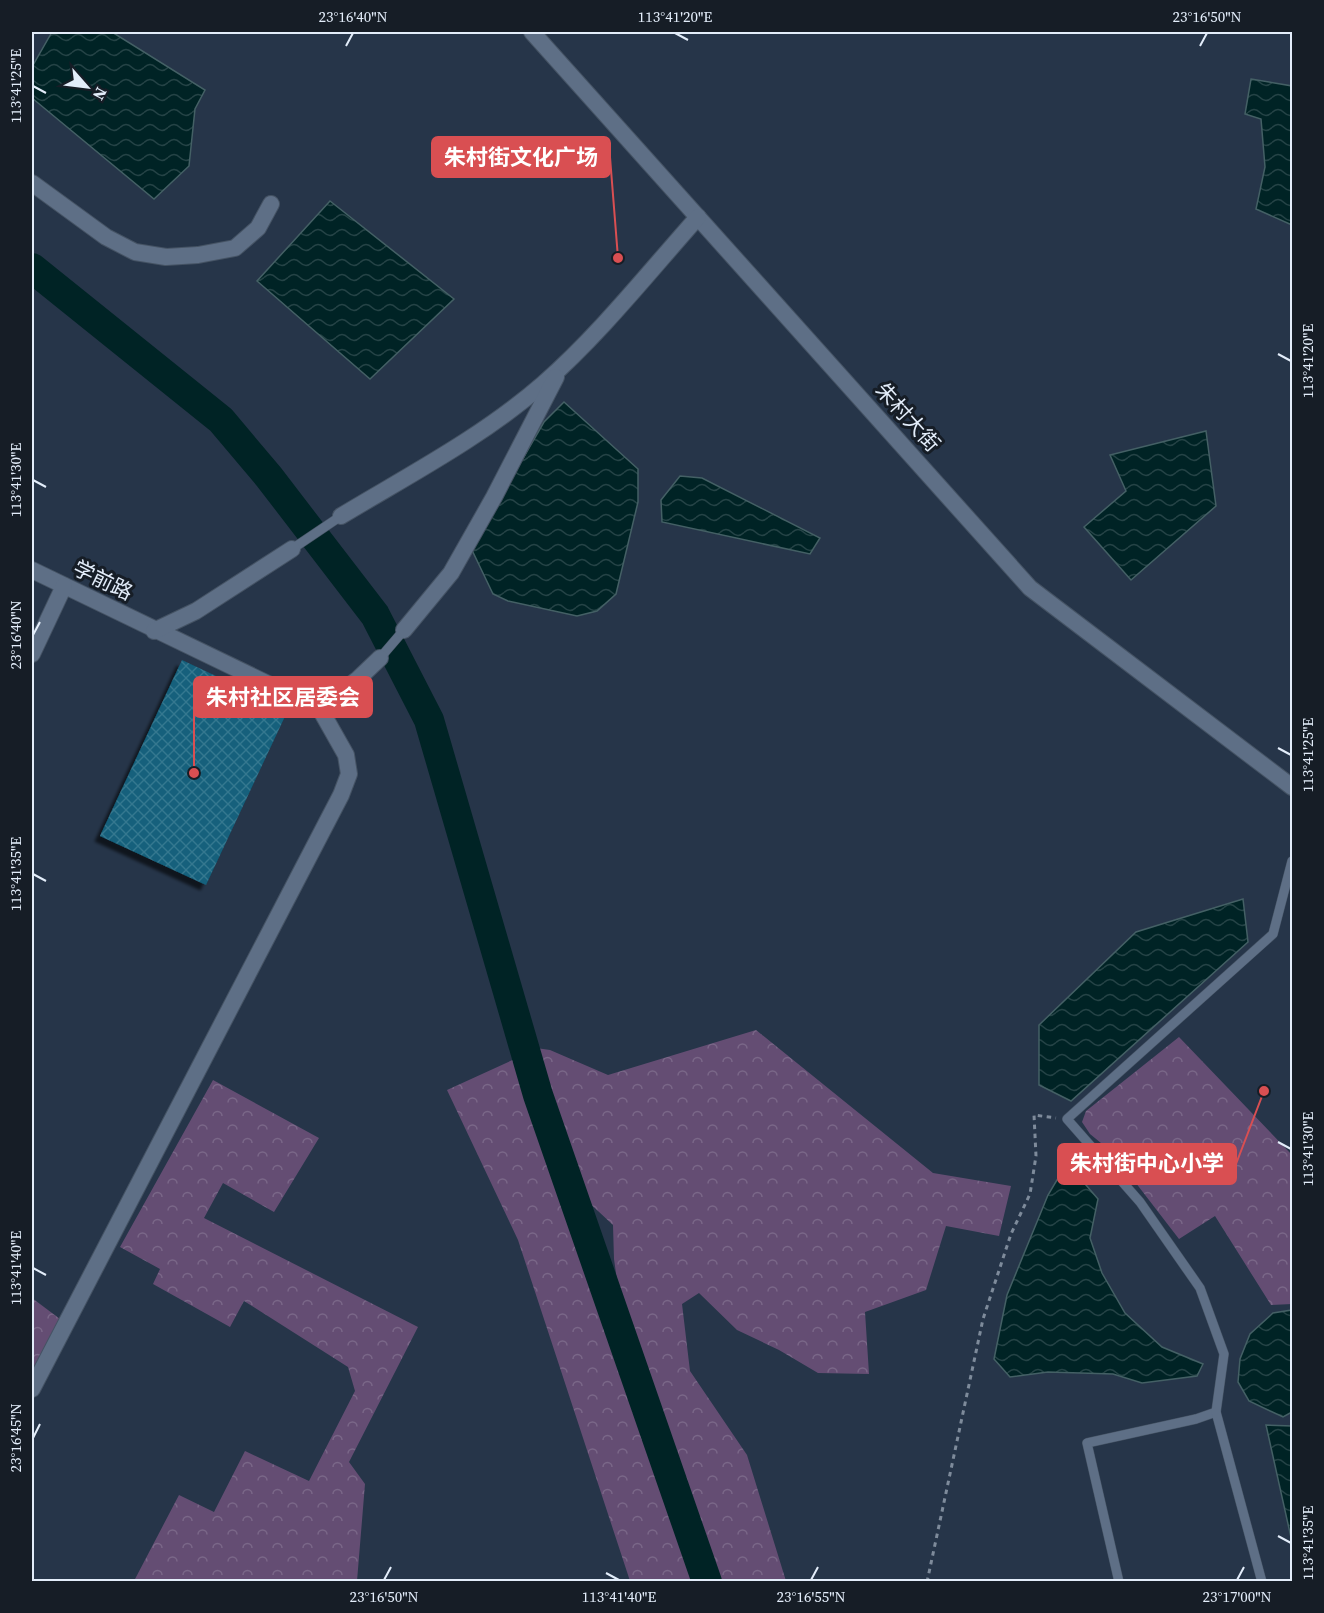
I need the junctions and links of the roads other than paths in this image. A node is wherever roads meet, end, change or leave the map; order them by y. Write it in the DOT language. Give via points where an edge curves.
graph roads {
  1 [pos="532,32"];
  2 [pos="32,183"];
  3 [pos="271,204"];
  4 [pos="698,217"];
  5 [pos="561,366"];
  6 [pos="341,516"];
  7 [pos="292,549"];
  8 [pos="32,570"];
  9 [pos="64,586"];
  10 [pos="404,630"];
  11 [pos="154,631"];
  12 [pos="32,654"];
  13 [pos="380,658"];
  14 [pos="320,710"];
  15 [pos="1293,787"];
  16 [pos="1293,861"];
  17 [pos="32,1389"];
  18 [pos="1216,1412"];
  19 [pos="1119,1581"];
  20 [pos="1262,1581"];
  1 -- 4 [label="street, 朱村大街"];
  2 -- 3 [label="street" via="106,237 135,252 166,257 235,248 258,228"];
  4 -- 5 [label="street"];
  4 -- 15 [label="street, 朱村大街" via="1030,588"];
  5 -- 6 [label="street" via="499,419"];
  5 -- 10 [label="street" via="451,573"];
  6 -- 7 [label="lane"];
  7 -- 11 [label="street" via="196,611"];
  8 -- 9 [label="street, 学前路"];
  9 -- 11 [label="street, 学前路"];
  9 -- 12 [label="street"];
  10 -- 13 [label="lane"];
  11 -- 14 [label="street, 学前路"];
  13 -- 14 [label="street"];
  14 -- 17 [label="street" via="346,755 349,774 341,795"];
  16 -- 18 [label="lane" via="1273,934 1067,1119 1140,1202 1200,1288 1224,1354"];
  18 -- 19 [label="lane" via="1087,1443"];
  18 -- 20 [label="lane"];
}
